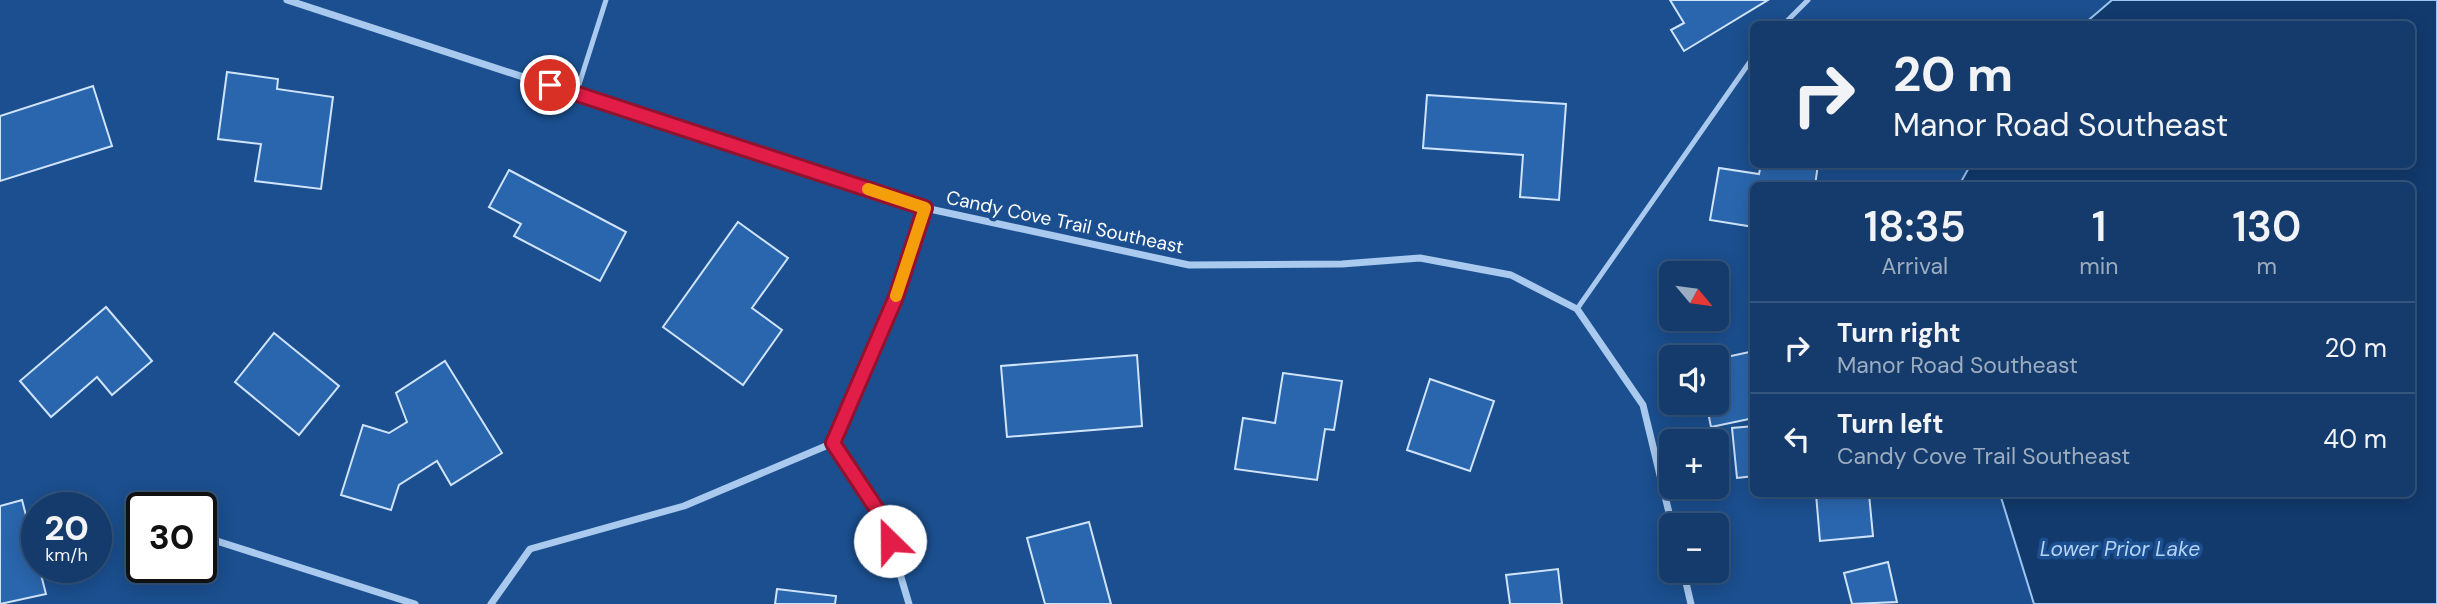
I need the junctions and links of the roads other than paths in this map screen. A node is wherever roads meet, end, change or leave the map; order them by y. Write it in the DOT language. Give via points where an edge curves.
graph roads {
  1 [pos="287,0"];
  2 [pos="606,0"];
  3 [pos="1808,0"];
  4 [pos="1787,21"];
  5 [pos="1750,62"];
  6 [pos="576,94"];
  7 [pos="925,208"];
  8 [pos="1577,309"];
  9 [pos="833,443"];
  10 [pos="1669,513"];
  11 [pos="217,541"];
  12 [pos="1686,583"];
  13 [pos="415,604"];
  14 [pos="491,604"];
  15 [pos="909,604"];
  16 [pos="1691,604"];
  1 -- 6 [label="street, Candy Cove Trail Southeast"];
  2 -- 6 [label="lane"];
  3 -- 4 [label="lane"];
  5 -- 8 [label="lane"];
  6 -- 7 [label="street, Candy Cove Trail Southeast"];
  7 -- 8 [label="street, Candy Cove Trail Southeast" via="1189,265 1342,264 1420,258 1511,275"];
  7 -- 9 [label="street" via="896,297"];
  8 -- 10 [label="street, Candy Cove Trail Southeast" via="1643,405"];
  9 -- 14 [label="street" via="684,506 530,548"];
  9 -- 15 [label="street" via="884,520"];
  11 -- 13 [label="street"];
  12 -- 16 [label="street"];
}
